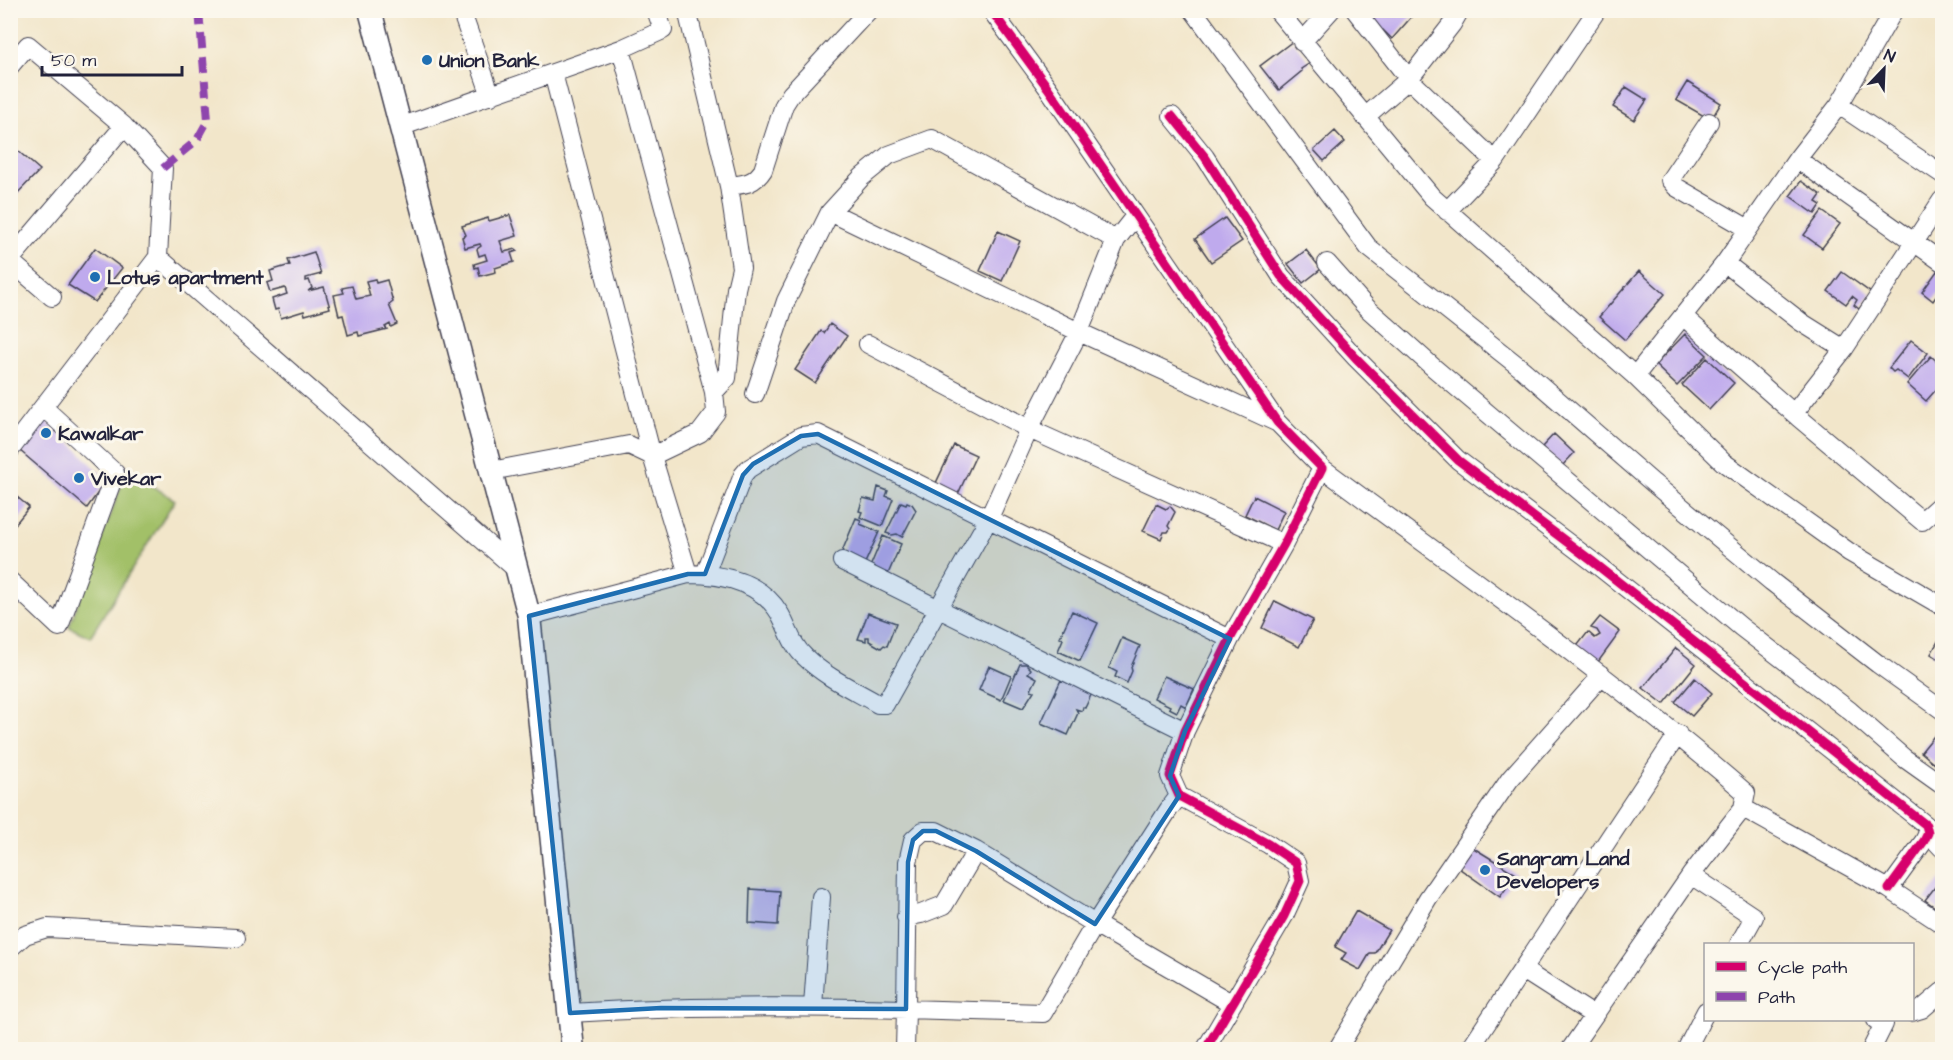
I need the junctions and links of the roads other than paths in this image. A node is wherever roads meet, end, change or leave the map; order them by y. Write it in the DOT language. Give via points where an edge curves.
graph roads {
  1 [pos="370,10"];
  2 [pos="461,10"];
  3 [pos="656,10"];
  4 [pos="687,10"];
  5 [pos="869,10"];
  6 [pos="991,10"];
  7 [pos="1193,10"];
  8 [pos="1277,10"];
  9 [pos="1331,10"];
  10 [pos="1354,10"];
  11 [pos="1460,10"];
  12 [pos="1597,10"];
  13 [pos="1894,10"];
  14 [pos="1302,42"];
  15 [pos="621,49"];
  16 [pos="10,66"];
  17 [pos="553,73"];
  18 [pos="1409,79"];
  19 [pos="491,96"];
  20 [pos="1839,105"];
  21 [pos="1172,116"];
  22 [pos="1365,117"];
  23 [pos="1709,122"];
  24 [pos="124,126"];
  25 [pos="400,127"];
  26 [pos="1797,159"];
  27 [pos="1495,161"];
  28 [pos="1942,174"];
  29 [pos="729,186"];
  30 [pos="1942,200"];
  31 [pos="1447,211"];
  32 [pos="830,212"];
  33 [pos="1135,216"];
  34 [pos="1748,228"];
  35 [pos="1116,240"];
  36 [pos="1916,242"];
  37 [pos="159,257"];
  38 [pos="10,261"];
  39 [pos="1725,262"];
  40 [pos="1942,262"];
  41 [pos="1326,263"];
  42 [pos="52,297"];
  43 [pos="1684,316"];
  44 [pos="1079,332"];
  45 [pos="868,344"];
  46 [pos="1844,349"];
  47 [pos="1635,376"];
  48 [pos="714,392"];
  49 [pos="755,394"];
  50 [pos="43,408"];
  51 [pos="1794,413"];
  52 [pos="1277,422"];
  53 [pos="1029,429"];
  54 [pos="10,450"];
  55 [pos="652,456"];
  56 [pos="1322,468"];
  57 [pos="491,471"];
  58 [pos="1942,503"];
  59 [pos="989,518"];
  60 [pos="1284,544"];
  61 [pos="842,561"];
  62 [pos="517,570"];
  63 [pos="696,574"];
  64 [pos="10,581"];
  65 [pos="1942,606"];
  66 [pos="940,608"];
  67 [pos="529,616"];
  68 [pos="1230,639"];
  69 [pos="1602,675"];
  70 [pos="1942,710"];
  71 [pos="1185,731"];
  72 [pos="1678,734"];
  73 [pos="1942,785"];
  74 [pos="1179,796"];
  75 [pos="1743,808"];
  76 [pos="1928,833"];
  77 [pos="1942,848"];
  78 [pos="976,851"];
  79 [pos="1691,875"];
  80 [pos="1889,889"];
  81 [pos="820,897"];
  82 [pos="906,917"];
  83 [pos="1095,924"];
  84 [pos="1942,924"];
  85 [pos="236,938"];
  86 [pos="1742,943"];
  87 [pos="10,948"];
  88 [pos="1523,970"];
  89 [pos="1942,992"];
  90 [pos="1231,1003"];
  91 [pos="813,1006"];
  92 [pos="906,1010"];
  93 [pos="1914,1011"];
  94 [pos="570,1013"];
  95 [pos="1593,1015"];
  96 [pos="1704,1015"];
  97 [pos="1885,1021"];
  98 [pos="573,1050"];
  99 [pos="905,1050"];
  100 [pos="1205,1050"];
  101 [pos="1337,1050"];
  102 [pos="1469,1050"];
  103 [pos="1570,1050"];
  104 [pos="1686,1050"];
  105 [pos="1871,1050"];
  1 -- 25 [label="street"];
  2 -- 19 [label="street"];
  3 -- 15 [label="street" via="663,30"];
  4 -- 29 [label="street"];
  5 -- 29 [label="street" via="791,94 758,178"];
  6 -- 33 [label="street"];
  7 -- 70 [label="street" via="1368,247 1522,369 1772,582"];
  8 -- 14 [label="street"];
  9 -- 14 [label="street"];
  10 -- 18 [label="street"];
  11 -- 18 [label="street"];
  12 -- 27 [label="street"];
  13 -- 20 [label="street"];
  14 -- 22 [label="street"];
  15 -- 17 [label="street"];
  15 -- 48 [label="street"];
  16 -- 24 [label="street" via="27,45"];
  17 -- 19 [label="street"];
  17 -- 55 [label="street"];
  18 -- 22 [label="street"];
  18 -- 27 [label="street"];
  19 -- 25 [label="street"];
  20 -- 26 [label="street"];
  20 -- 28 [label="street"];
  21 -- 76 [label="street" via="1205,157 1281,276 1458,460 1878,786 1926,825"];
  22 -- 31 [label="street"];
  23 -- 34 [label="street" via="1670,180"];
  24 -- 37 [label="street" via="163,168"];
  24 -- 38 [label="street"];
  25 -- 57 [label="street"];
  26 -- 34 [label="street"];
  26 -- 36 [label="street"];
  27 -- 31 [label="street"];
  29 -- 48 [label="street" via="741,268 727,378"];
  30 -- 36 [label="street"];
  31 -- 47 [label="street"];
  32 -- 35 [label="street" via="889,155 932,138"];
  32 -- 44 [label="street"];
  32 -- 49 [label="street" via="786,301"];
  33 -- 35 [label="street"];
  33 -- 52 [label="street"];
  34 -- 39 [label="street"];
  35 -- 44 [label="street"];
  36 -- 40 [label="street"];
  36 -- 46 [label="street"];
  37 -- 50 [label="street"];
  37 -- 62 [label="street"];
  38 -- 42 [label="street"];
  39 -- 43 [label="street"];
  39 -- 46 [label="street" via="1801,322"];
  41 -- 73 [label="street" via="1367,308 1434,368 1741,627"];
  43 -- 47 [label="street"];
  43 -- 51 [label="street"];
  44 -- 52 [label="street"];
  44 -- 53 [label="street"];
  45 -- 53 [label="street"];
  46 -- 51 [label="street"];
  47 -- 65 [label="street" via="1723,462 1849,552"];
  48 -- 55 [label="street" via="717,412 700,433"];
  50 -- 54 [label="street"];
  50 -- 64 [label="street" via="115,473 59,627"];
  51 -- 58 [label="street" via="1922,521"];
  52 -- 56 [label="street"];
  53 -- 59 [label="street"];
  53 -- 60 [label="street"];
  55 -- 57 [label="street" via="628,445"];
  55 -- 63 [label="street"];
  56 -- 60 [label="street"];
  56 -- 69 [label="street"];
  57 -- 62 [label="street"];
  59 -- 63 [label="street" via="818,434 809,434 743,475"];
  59 -- 66 [label="street"];
  59 -- 68 [label="street"];
  60 -- 68 [label="street"];
  61 -- 66 [label="street"];
  62 -- 67 [label="street"];
  63 -- 66 [label="street" via="761,591 805,658 878,704 889,700"];
  63 -- 67 [label="street"];
  66 -- 71 [label="street"];
  67 -- 94 [label="street"];
  68 -- 71 [label="street"];
  69 -- 72 [label="street"];
  69 -- 101 [label="street" via="1510,779 1428,898"];
  71 -- 74 [label="street" via="1170,776"];
  72 -- 75 [label="street" via="1746,793"];
  72 -- 88 [label="street"];
  74 -- 83 [label="street"];
  74 -- 90 [label="street" via="1296,863 1300,881 1284,916"];
  75 -- 79 [label="street"];
  75 -- 80 [label="street"];
  76 -- 77 [label="street"];
  76 -- 80 [label="street"];
  78 -- 82 [label="street" via="944,905"];
  78 -- 82 [label="street" via="936,831 922,831 913,840 908,862"];
  78 -- 83 [label="street"];
  79 -- 86 [label="street" via="1754,917"];
  79 -- 95 [label="street"];
  80 -- 84 [label="street"];
  81 -- 91 [label="street"];
  82 -- 92 [label="street"];
  83 -- 90 [label="street"];
  83 -- 92 [label="street" via="1043,1013"];
  85 -- 87 [label="street" via="47,928 26,935"];
  88 -- 95 [label="street"];
  88 -- 102 [label="street"];
  89 -- 93 [label="street"];
  90 -- 100 [label="street"];
  91 -- 92 [label="street"];
  91 -- 94 [label="street"];
  92 -- 99 [label="street"];
  94 -- 98 [label="street"];
  95 -- 103 [label="street"];
  96 -- 104 [label="street"];
  97 -- 105 [label="street"];
}
